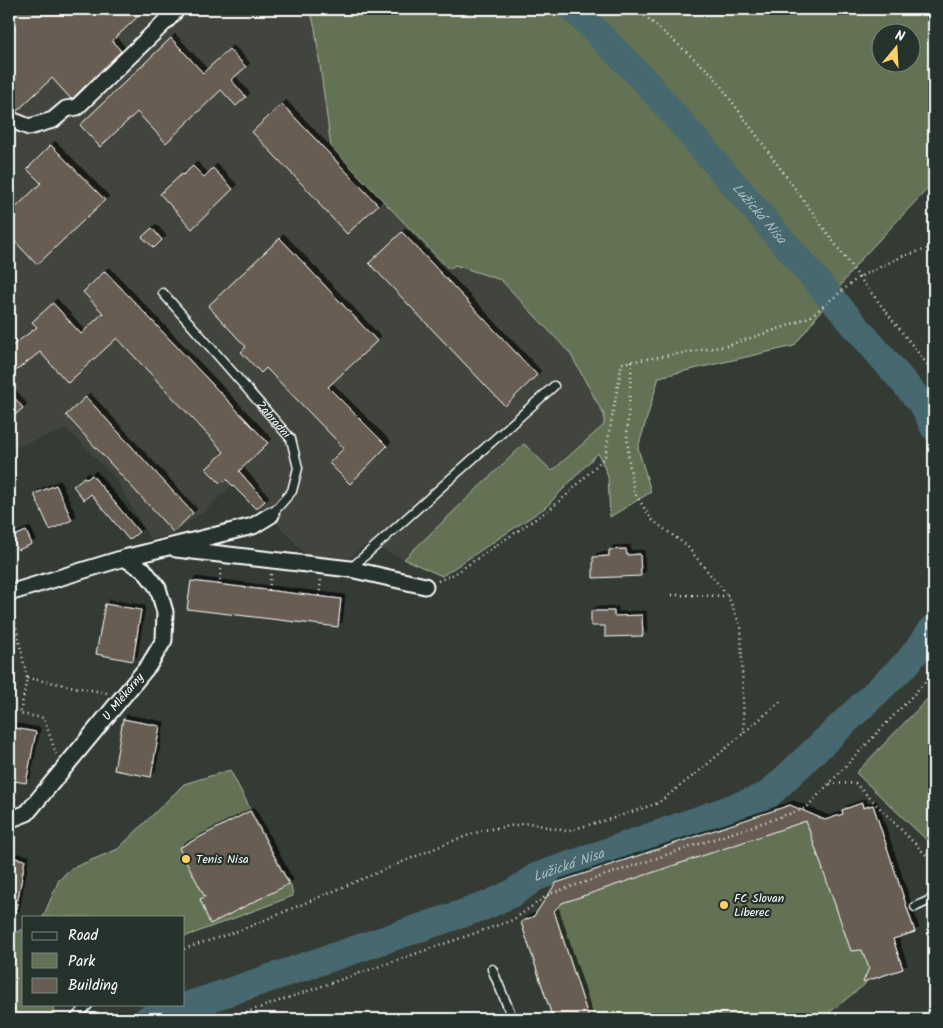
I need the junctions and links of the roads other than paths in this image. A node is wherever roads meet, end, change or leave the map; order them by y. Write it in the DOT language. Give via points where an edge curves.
graph roads {
  1 [pos="177,9"];
  2 [pos="9,118"];
  3 [pos="163,293"];
  4 [pos="554,386"];
  5 [pos="271,515"];
  6 [pos="162,548"];
  7 [pos="124,558"];
  8 [pos="350,569"];
  9 [pos="425,586"];
  10 [pos="10,598"];
  11 [pos="9,820"];
  12 [pos="934,898"];
  13 [pos="915,907"];
  14 [pos="492,969"];
  15 [pos="87,1006"];
  16 [pos="74,1019"];
  17 [pos="513,1019"];
  1 -- 2 [label="street" via="76,107 66,109 53,120 29,127"];
  3 -- 5 [label="lane, Zahradní" via="291,439 298,468 292,491"];
  4 -- 8 [label="lane"];
  5 -- 6 [label="street, Zahradní" via="253,526"];
  6 -- 7 [label="street, Zahradní"];
  6 -- 8 [label="street, Zahradní"];
  7 -- 10 [label="street, Zahradní"];
  7 -- 11 [label="street, U Mlékárny" via="144,570 158,588 165,612 164,640 149,664 26,813"];
  8 -- 9 [label="street, Zahradní"];
  12 -- 13 [label="lane"];
  14 -- 17 [label="lane"];
  15 -- 16 [label="lane"];
}
